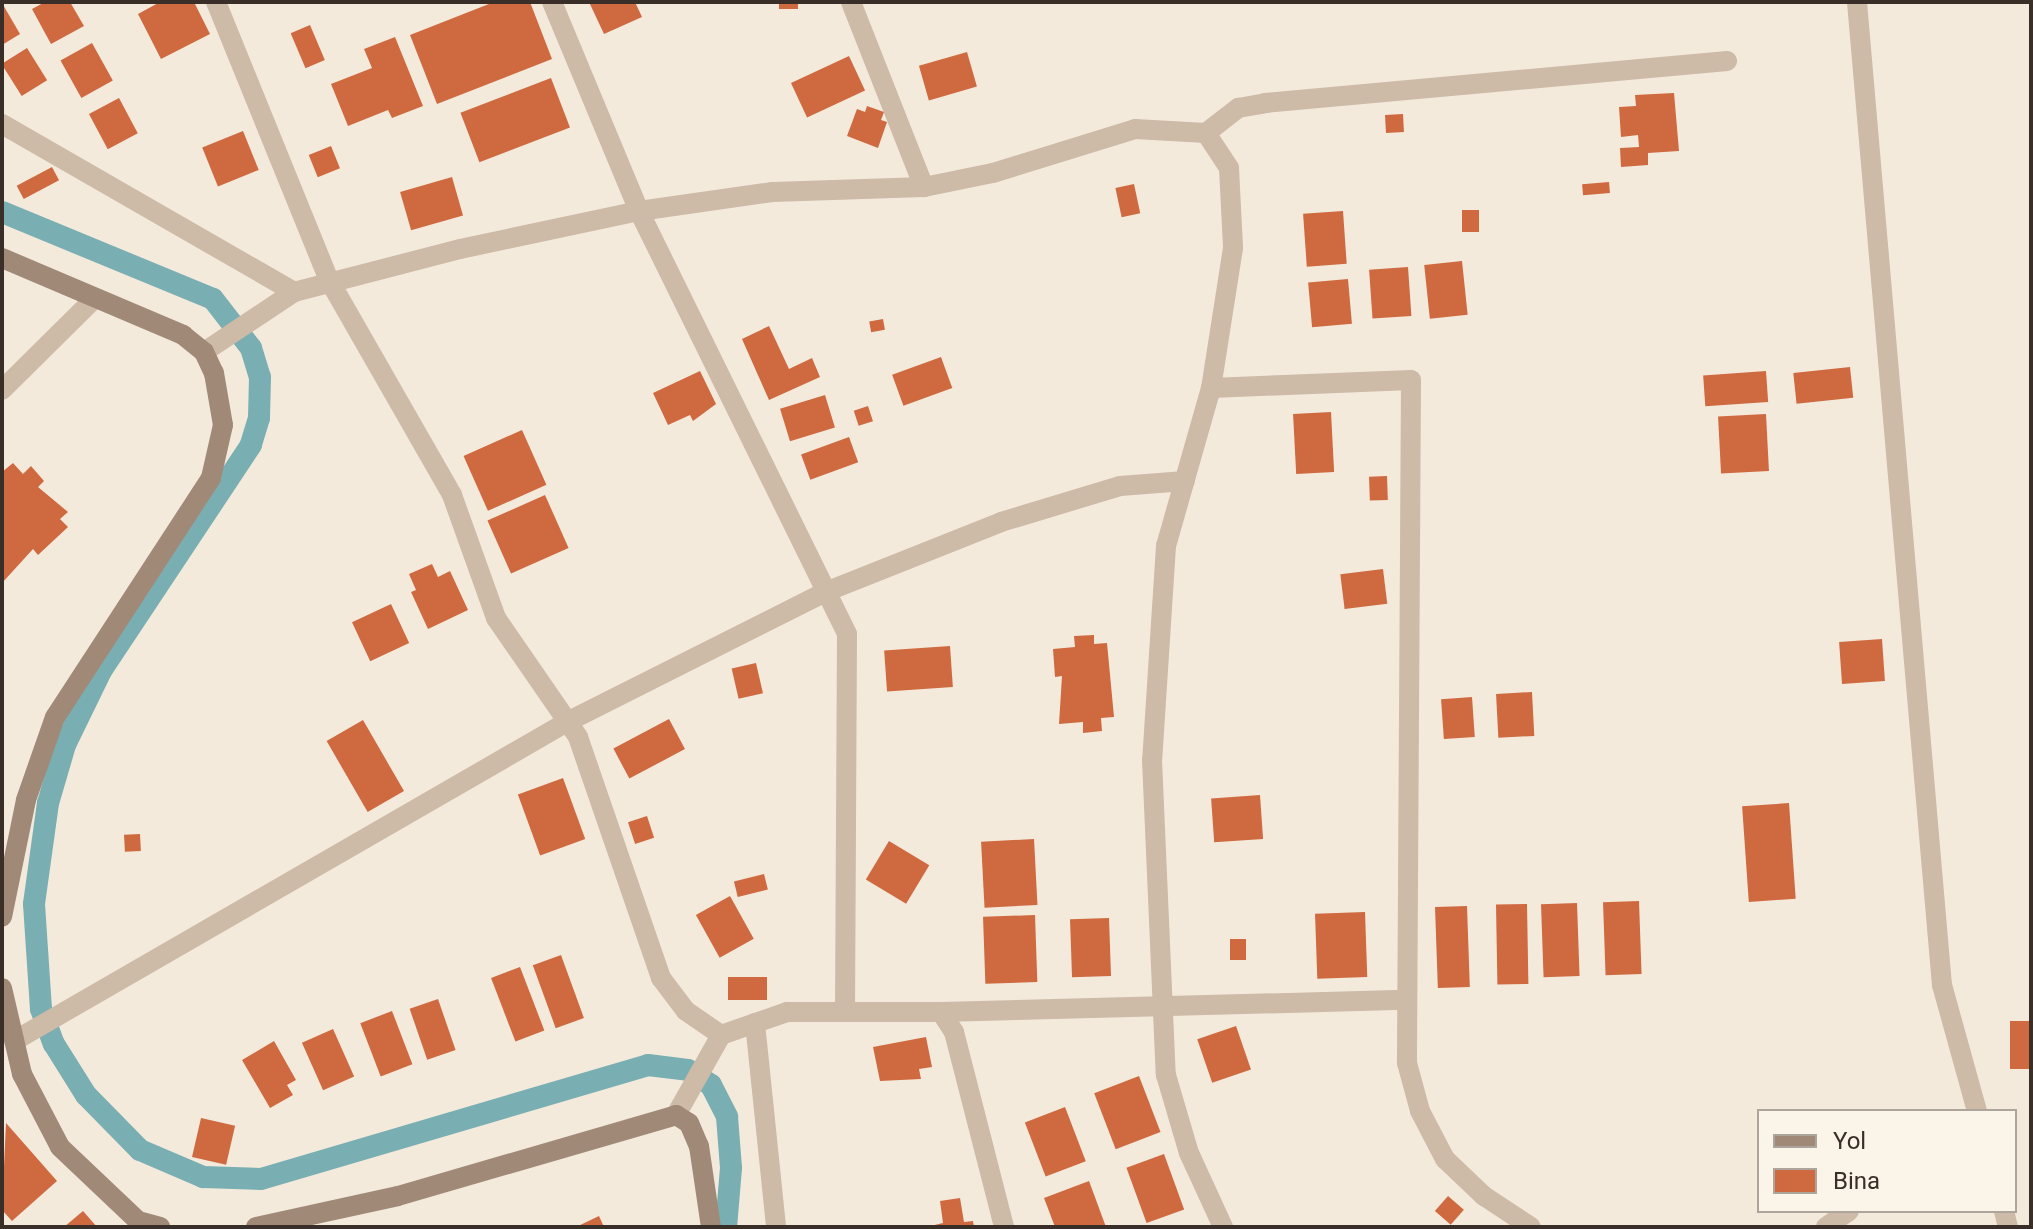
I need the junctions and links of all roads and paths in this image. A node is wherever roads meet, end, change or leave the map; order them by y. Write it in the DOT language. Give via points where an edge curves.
graph roads {
  1 [pos="216,2"];
  2 [pos="552,2"];
  3 [pos="851,2"];
  4 [pos="1857,2"];
  5 [pos="1727,61"];
  6 [pos="2,124"];
  7 [pos="1206,133"];
  8 [pos="924,187"];
  9 [pos="639,211"];
  10 [pos="2,258"];
  11 [pos="329,280"];
  12 [pos="294,292"];
  13 [pos="94,299"];
  14 [pos="213,347"];
  15 [pos="1211,388"];
  16 [pos="2,390"];
  17 [pos="1185,481"];
  18 [pos="828,591"];
  19 [pos="567,722"];
  20 [pos="2,917"];
  21 [pos="2,988"];
  22 [pos="1405,1000"];
  23 [pos="1160,1009"];
  24 [pos="845,1011"];
  25 [pos="941,1012"];
  26 [pos="755,1023"];
  27 [pos="721,1035"];
  28 [pos="14,1041"];
  29 [pos="1976,1109"];
  30 [pos="676,1115"];
  31 [pos="1846,1213"];
  32 [pos="160,1227"];
  33 [pos="256,1227"];
  34 [pos="711,1227"];
  35 [pos="776,1227"];
  36 [pos="1004,1227"];
  37 [pos="1223,1227"];
  38 [pos="1531,1227"];
  39 [pos="1826,1227"];
  1 -- 11 [label="street"];
  2 -- 9 [label="street"];
  3 -- 8 [label="street"];
  4 -- 29 [label="street" via="1942,985"];
  5 -- 7 [label="street" via="1265,103 1238,108"];
  6 -- 12 [label="street"];
  7 -- 8 [label="street" via="1135,129 993,173"];
  7 -- 15 [label="street" via="1229,168 1233,248"];
  8 -- 9 [label="street" via="773,192"];
  9 -- 11 [label="street"];
  9 -- 18 [label="street"];
  10 -- 13 [label="street"];
  11 -- 12 [label="street"];
  11 -- 19 [label="street" via="452,495 496,618"];
  12 -- 14 [label="street"];
  13 -- 14 [label="street"];
  13 -- 16 [label="street"];
  14 -- 20 [label="street" via="223,425 211,478 55,717 26,800"];
  15 -- 17 [label="street"];
  15 -- 22 [label="street" via="1411,380"];
  17 -- 18 [label="street" via="1120,486 1001,522"];
  17 -- 23 [label="street" via="1166,546 1152,760"];
  18 -- 19 [label="street"];
  18 -- 24 [label="street" via="847,634 850,688"];
  19 -- 27 [label="street" via="578,737 661,978 686,1011"];
  19 -- 28 [label="street"];
  21 -- 28 [label="street"];
  22 -- 23 [label="street"];
  22 -- 38 [label="street" via="1407,1063 1420,1111 1445,1159 1484,1196"];
  23 -- 25 [label="street"];
  23 -- 37 [label="street" via="1166,1075 1189,1153"];
  24 -- 25 [label="street"];
  24 -- 26 [label="street" via="787,1012"];
  25 -- 36 [label="street" via="954,1032"];
  26 -- 27 [label="street"];
  26 -- 35 [label="street"];
  27 -- 30 [label="street"];
  28 -- 32 [label="street" via="22,1074 60,1147 138,1221"];
  30 -- 33 [label="street" via="398,1196"];
  30 -- 34 [label="street" via="689,1123 699,1146"];
  31 -- 39 [label="street"];
}
